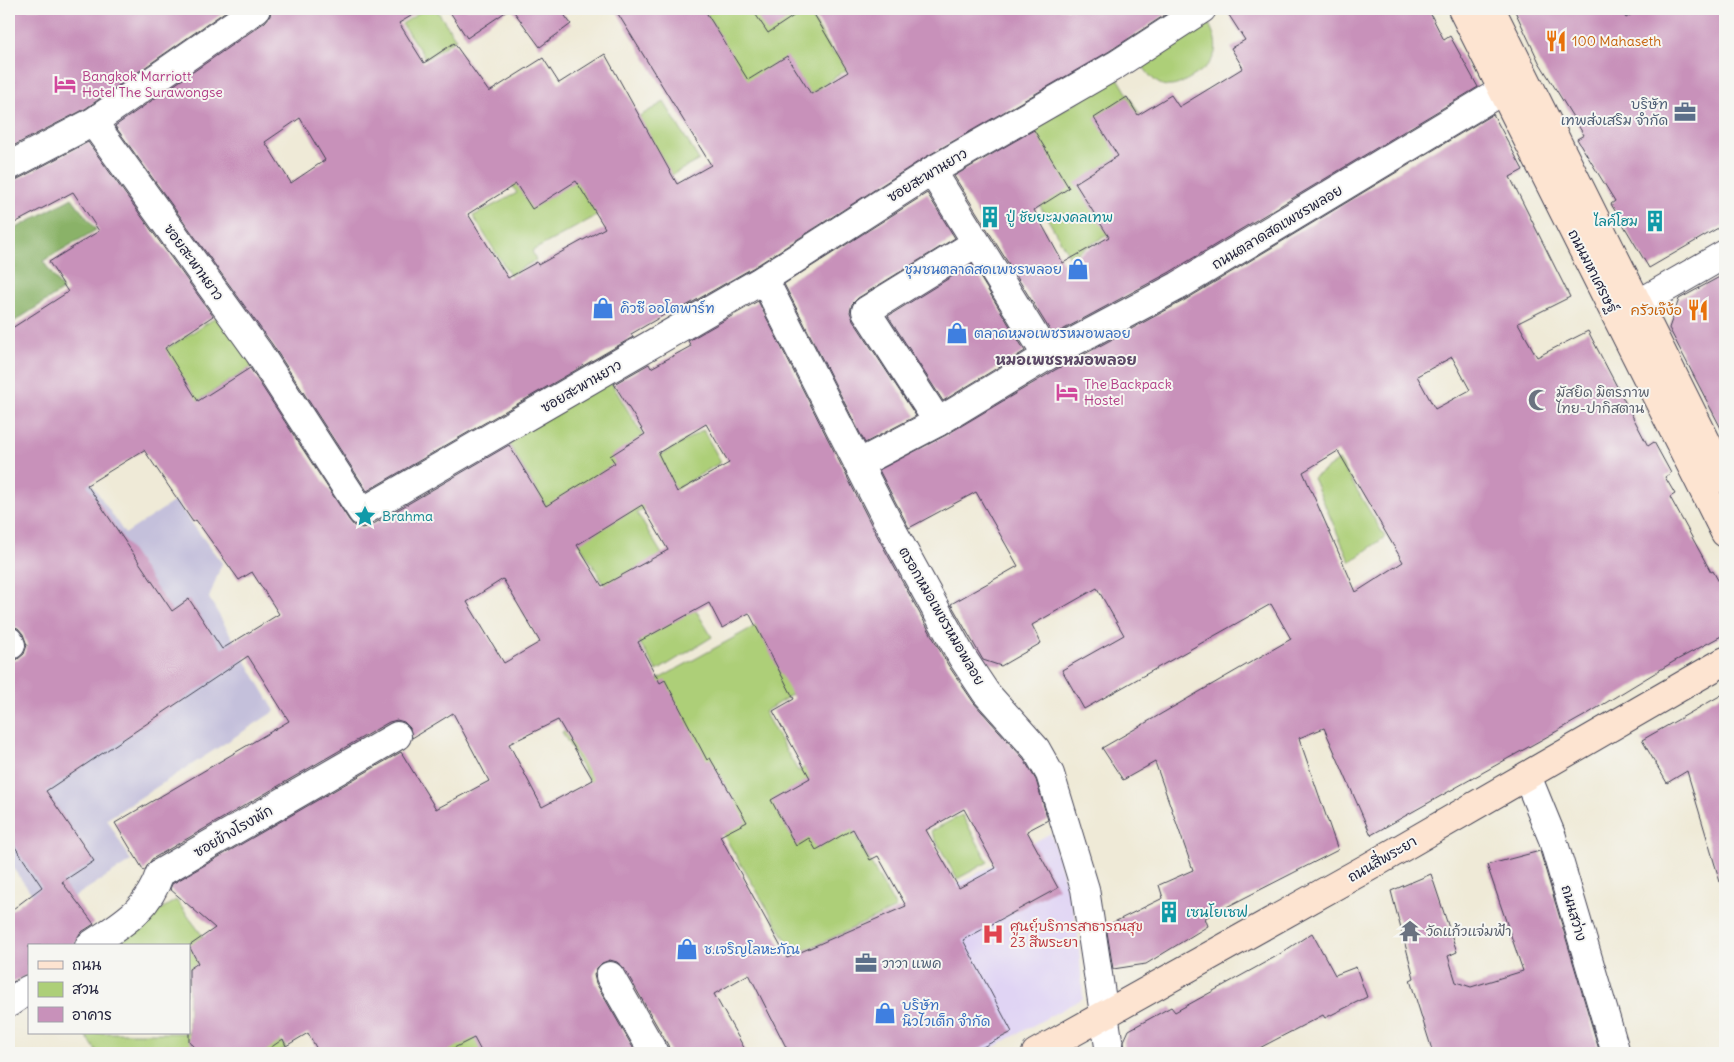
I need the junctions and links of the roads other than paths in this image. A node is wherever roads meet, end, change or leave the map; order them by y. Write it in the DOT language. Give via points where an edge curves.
graph roads {
  1 [pos="256,9"];
  2 [pos="1202,9"];
  3 [pos="1462,9"];
  4 [pos="1490,9"];
  5 [pos="1514,84"];
  6 [pos="93,122"];
  7 [pos="9,166"];
  8 [pos="932,171"];
  9 [pos="976,243"];
  10 [pos="1725,254"];
  11 [pos="764,279"];
  12 [pos="1638,304"];
  13 [pos="1047,356"];
  14 [pos="938,422"];
  15 [pos="858,464"];
  16 [pos="1725,479"];
  17 [pos="1725,533"];
  18 [pos="9,641"];
  19 [pos="9,646"];
  20 [pos="1725,662"];
  21 [pos="396,736"];
  22 [pos="1527,776"];
  23 [pos="92,944"];
  24 [pos="610,976"];
  25 [pos="28,989"];
  26 [pos="9,1003"];
  27 [pos="1104,1016"];
  28 [pos="654,1053"];
  29 [pos="1036,1053"];
  30 [pos="1110,1053"];
  31 [pos="1616,1053"];
  1 -- 6 [label="street"];
  2 -- 8 [label="street, ซอยสะพานยาว" via="1116,65"];
  3 -- 5 [label="main road, ถนนมหาเศรษฐ์"];
  4 -- 5 [label="main road, ถนนมหาเศรษฐ์"];
  5 -- 12 [label="main road, ถนนมหาเศรษฐ์"];
  5 -- 13 [label="street, ถนนตลาดสดเพชรพลอย" via="1178,286"];
  5 -- 17 [label="main road, ถนนมหาเศรษฐ์"];
  6 -- 7 [label="street"];
  6 -- 11 [label="street, ซอยสะพานยาว" via="254,345 362,512"];
  8 -- 9 [label="street"];
  8 -- 11 [label="street, ซอยสะพานยาว"];
  9 -- 13 [label="street"];
  9 -- 14 [label="street" via="866,311"];
  10 -- 12 [label="street"];
  11 -- 15 [label="street, ตรอกหมอเพชรหมอพลอย"];
  12 -- 16 [label="main road, ถนนมหาเศรษฐ์"];
  13 -- 14 [label="street, ถนนตลาดสดเพชรพลอย"];
  14 -- 15 [label="street, ถนนตลาดสดเพชรพลอย"];
  15 -- 27 [label="street, ตรอกหมอเพชรหมอพลอย" via="962,657 986,693 1036,749 1050,774 1085,889"];
  18 -- 19 [label="street"];
  20 -- 22 [label="main road, ถนนสี่พระยา"];
  21 -- 23 [label="street, ซอยข้างโรงพัก" via="160,873 154,892 138,912"];
  22 -- 27 [label="main road, ถนนสี่พระยา"];
  22 -- 31 [label="street, ถนนสว่าง" via="1552,837"];
  24 -- 28 [label="street"];
  25 -- 26 [label="street"];
  27 -- 29 [label="main road, ถนนสี่พระยา"];
  27 -- 30 [label="street, ตรอกหมอเพชรหมอพลอย"];
}
